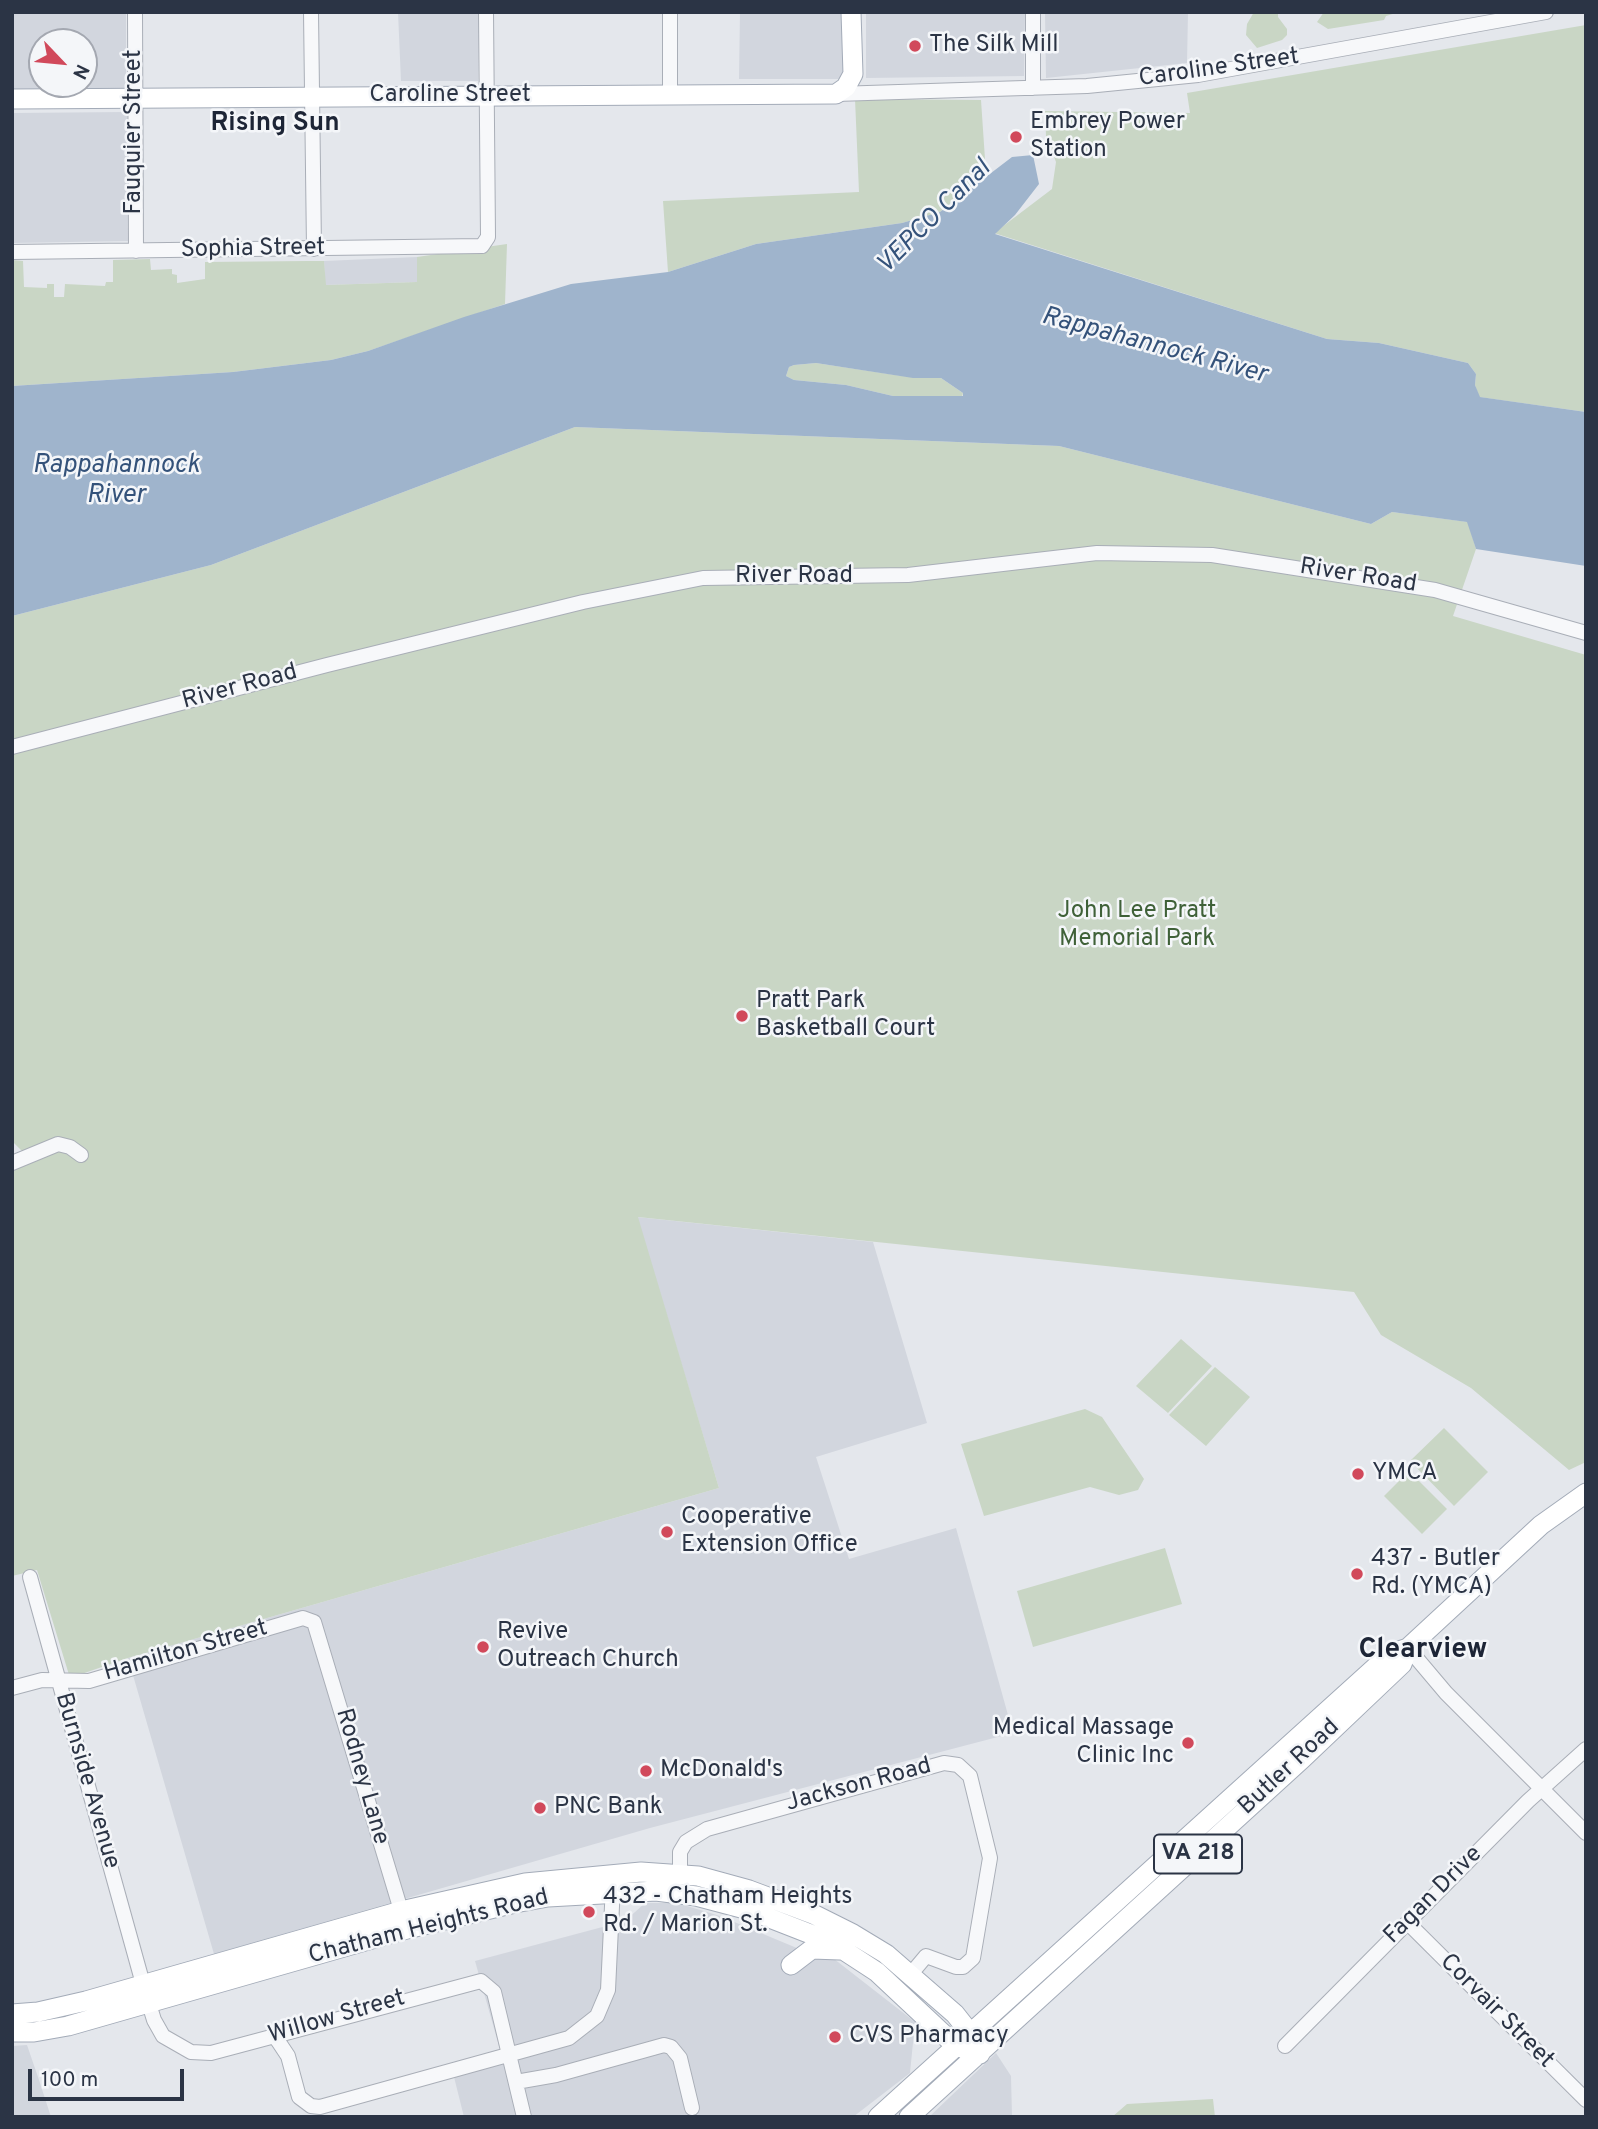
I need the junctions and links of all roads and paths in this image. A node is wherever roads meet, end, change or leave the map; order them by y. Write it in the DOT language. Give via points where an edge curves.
graph roads {
  1 [pos="135,12"];
  2 [pos="311,12"];
  3 [pos="486,12"];
  4 [pos="670,12"];
  5 [pos="851,12"];
  6 [pos="1033,12"];
  7 [pos="1546,12"];
  8 [pos="853,74"];
  9 [pos="1033,88"];
  10 [pos="888,91"];
  11 [pos="670,94"];
  12 [pos="836,94"];
  13 [pos="487,96"];
  14 [pos="312,97"];
  15 [pos="135,98"];
  16 [pos="12,99"];
  17 [pos="314,249"];
  18 [pos="136,251"];
  19 [pos="12,252"];
  20 [pos="1586,633"];
  21 [pos="12,747"];
  22 [pos="81,1155"];
  23 [pos="12,1163"];
  24 [pos="1586,1493"];
  25 [pos="30,1577"];
  26 [pos="317,1625"];
  27 [pos="1408,1648"];
  28 [pos="58,1682"];
  29 [pos="12,1688"];
  30 [pos="1586,1749"];
  31 [pos="1543,1790"];
  32 [pos="1586,1833"];
  33 [pos="613,1872"];
  34 [pos="680,1874"];
  35 [pos="613,1892"];
  36 [pos="767,1916"];
  37 [pos="404,1920"];
  38 [pos="1408,1923"];
  39 [pos="848,1951"];
  40 [pos="910,1975"];
  41 [pos="146,1994"];
  42 [pos="12,2014"];
  43 [pos="12,2032"];
  44 [pos="275,2035"];
  45 [pos="963,2039"];
  46 [pos="1285,2046"];
  47 [pos="980,2054"];
  48 [pos="509,2055"];
  49 [pos="516,2082"];
  50 [pos="1586,2100"];
  51 [pos="692,2108"];
  52 [pos="524,2117"];
  53 [pos="878,2117"];
  54 [pos="909,2117"];
  1 -- 15 [label="street, Fauquier Street"];
  2 -- 14 [label="street"];
  3 -- 13 [label="street"];
  4 -- 11 [label="street"];
  5 -- 8 [label="main road"];
  6 -- 9 [label="street"];
  7 -- 9 [label="street, Caroline Street" via="1198,75"];
  8 -- 10 [label="street, Caroline Street" via="858,85"];
  8 -- 12 [label="main road"];
  9 -- 10 [label="street, Caroline Street"];
  10 -- 12 [label="street, Caroline Street"];
  11 -- 12 [label="main road, Caroline Street"];
  11 -- 13 [label="main road, Caroline Street"];
  13 -- 14 [label="main road, Caroline Street"];
  13 -- 17 [label="street, Sophia Street" via="488,237 482,246"];
  14 -- 15 [label="main road, Caroline Street"];
  14 -- 17 [label="street"];
  15 -- 16 [label="main road, Caroline Street"];
  15 -- 18 [label="street, Fauquier Street"];
  17 -- 18 [label="street, Sophia Street"];
  18 -- 19 [label="street, Sophia Street"];
  20 -- 21 [label="street, River Road" via="1435,590 1212,555 1097,553 908,575 703,578 583,602"];
  22 -- 23 [label="street" via="58,1144"];
  24 -- 27 [label="main road, Butler Road / VA 218" via="1541,1525"];
  25 -- 28 [label="street, Burnside Avenue"];
  26 -- 28 [label="street, Hamilton Street" via="303,1618 89,1681"];
  26 -- 37 [label="street, Rodney Lane"];
  27 -- 31 [label="street"];
  27 -- 45 [label="main road, Butler Road / VA 218" via="1390,1654"];
  27 -- 47 [label="main road, Butler Road / VA 218" via="1403,1663 1372,1693"];
  28 -- 29 [label="street, Hamilton Street" via="42,1680"];
  28 -- 41 [label="street, Burnside Avenue"];
  30 -- 31 [label="street, Fagan Drive"];
  31 -- 32 [label="street"];
  31 -- 38 [label="street, Fagan Drive"];
  33 -- 34 [label="main road, Chatham Heights Road"];
  33 -- 35 [label="street"];
  33 -- 37 [label="main road, Chatham Heights Road" via="525,1883"];
  34 -- 40 [label="main road, Chatham Heights Road" via="749,1890 813,1914 886,1954"];
  34 -- 40 [label="street, Jackson Road" via="680,1852 686,1842 708,1829 944,1763 958,1765 970,1776 990,1858 973,1958 956,1967 926,1956"];
  35 -- 36 [label="main road, Chatham Heights Road" via="696,1896"];
  35 -- 37 [label="main road, Chatham Heights Road"];
  35 -- 48 [label="street" via="608,1990 597,2016 569,2038"];
  36 -- 39 [label="main road, Chatham Heights Road"];
  36 -- 39 [label="main road" via="791,1941 791,1965 812,1949"];
  37 -- 41 [label="main road, Chatham Heights Road"];
  38 -- 46 [label="street, Fagan Drive"];
  38 -- 50 [label="street, Corvair Street"];
  39 -- 45 [label="main road, Chatham Heights Road"];
  40 -- 45 [label="main road, Chatham Heights Road" via="955,2014"];
  41 -- 42 [label="main road, Chatham Heights Road"];
  41 -- 43 [label="main road, Chatham Heights Road" via="68,2026"];
  41 -- 44 [label="street, Willow Street" via="163,2036 191,2052 211,2053"];
  44 -- 48 [label="street" via="288,2056 299,2097 320,2107"];
  44 -- 48 [label="street, Willow Street" via="474,1980 486,1983 494,1992"];
  45 -- 47 [label="main road, Chatham Heights Road"];
  45 -- 53 [label="main road, VA 218"];
  47 -- 54 [label="main road, VA 218"];
  48 -- 49 [label="street"];
  49 -- 51 [label="street" via="664,2045 681,2058"];
  49 -- 52 [label="street"];
}
